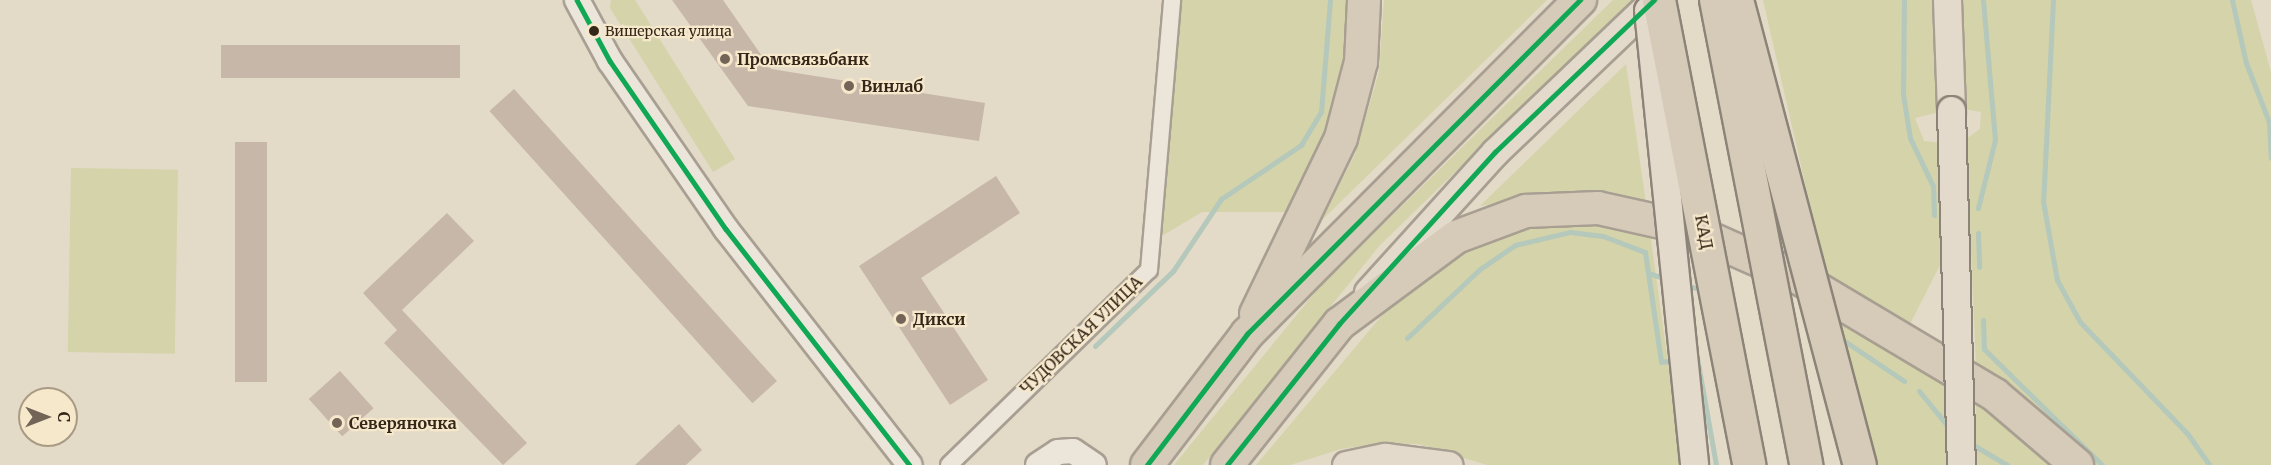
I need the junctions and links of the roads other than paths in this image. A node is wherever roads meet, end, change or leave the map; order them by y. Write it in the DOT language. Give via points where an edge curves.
graph roads {
  1 [pos="577,0"];
  2 [pos="593,0"];
  3 [pos="1172,0"];
  4 [pos="1364,0"];
  5 [pos="1580,0"];
  6 [pos="1647,0"];
  7 [pos="1654,0"];
  8 [pos="1659,0"];
  9 [pos="1716,0"];
  10 [pos="1737,0"];
  11 [pos="1947,0"];
  12 [pos="598,40"];
  13 [pos="1339,324"];
  14 [pos="1247,334"];
  15 [pos="910,465"];
  16 [pos="949,465"];
  17 [pos="1038,465"];
  18 [pos="1094,465"];
  19 [pos="1147,465"];
  20 [pos="1227,465"];
  21 [pos="1346,465"];
  22 [pos="1448,465"];
  23 [pos="1694,465"];
  24 [pos="1749,465"];
  25 [pos="1806,465"];
  26 [pos="1860,465"];
  27 [pos="1962,465"];
  28 [pos="2077,465"];
  1 -- 12 [label="street"];
  2 -- 12 [label="street"];
  3 -- 16 [label="street, ЧУДОВСКАЯ УЛИЦА" via="1149,270"];
  4 -- 14 [label="highway" via="1361,62 1341,138"];
  5 -- 14 [label="highway"];
  6 -- 23 [label="main road, bridge"];
  7 -- 13 [label="main road" via="1495,152"];
  8 -- 24 [label="highway, КАД, bridge"];
  9 -- 25 [label="highway, bridge"];
  10 -- 26 [label="highway, bridge"];
  11 -- 27 [label="main road, bridge"];
  12 -- 15 [label="street" via="726,229"];
  13 -- 20 [label="highway"];
  13 -- 28 [label="highway" via="1456,237 1526,211 1598,208 1684,227 1799,278 1995,395"];
  14 -- 19 [label="highway"];
  17 -- 18 [label="street" via="1058,452 1072,451"];
  21 -- 22 [label="main road" via="1385,457"];
}
